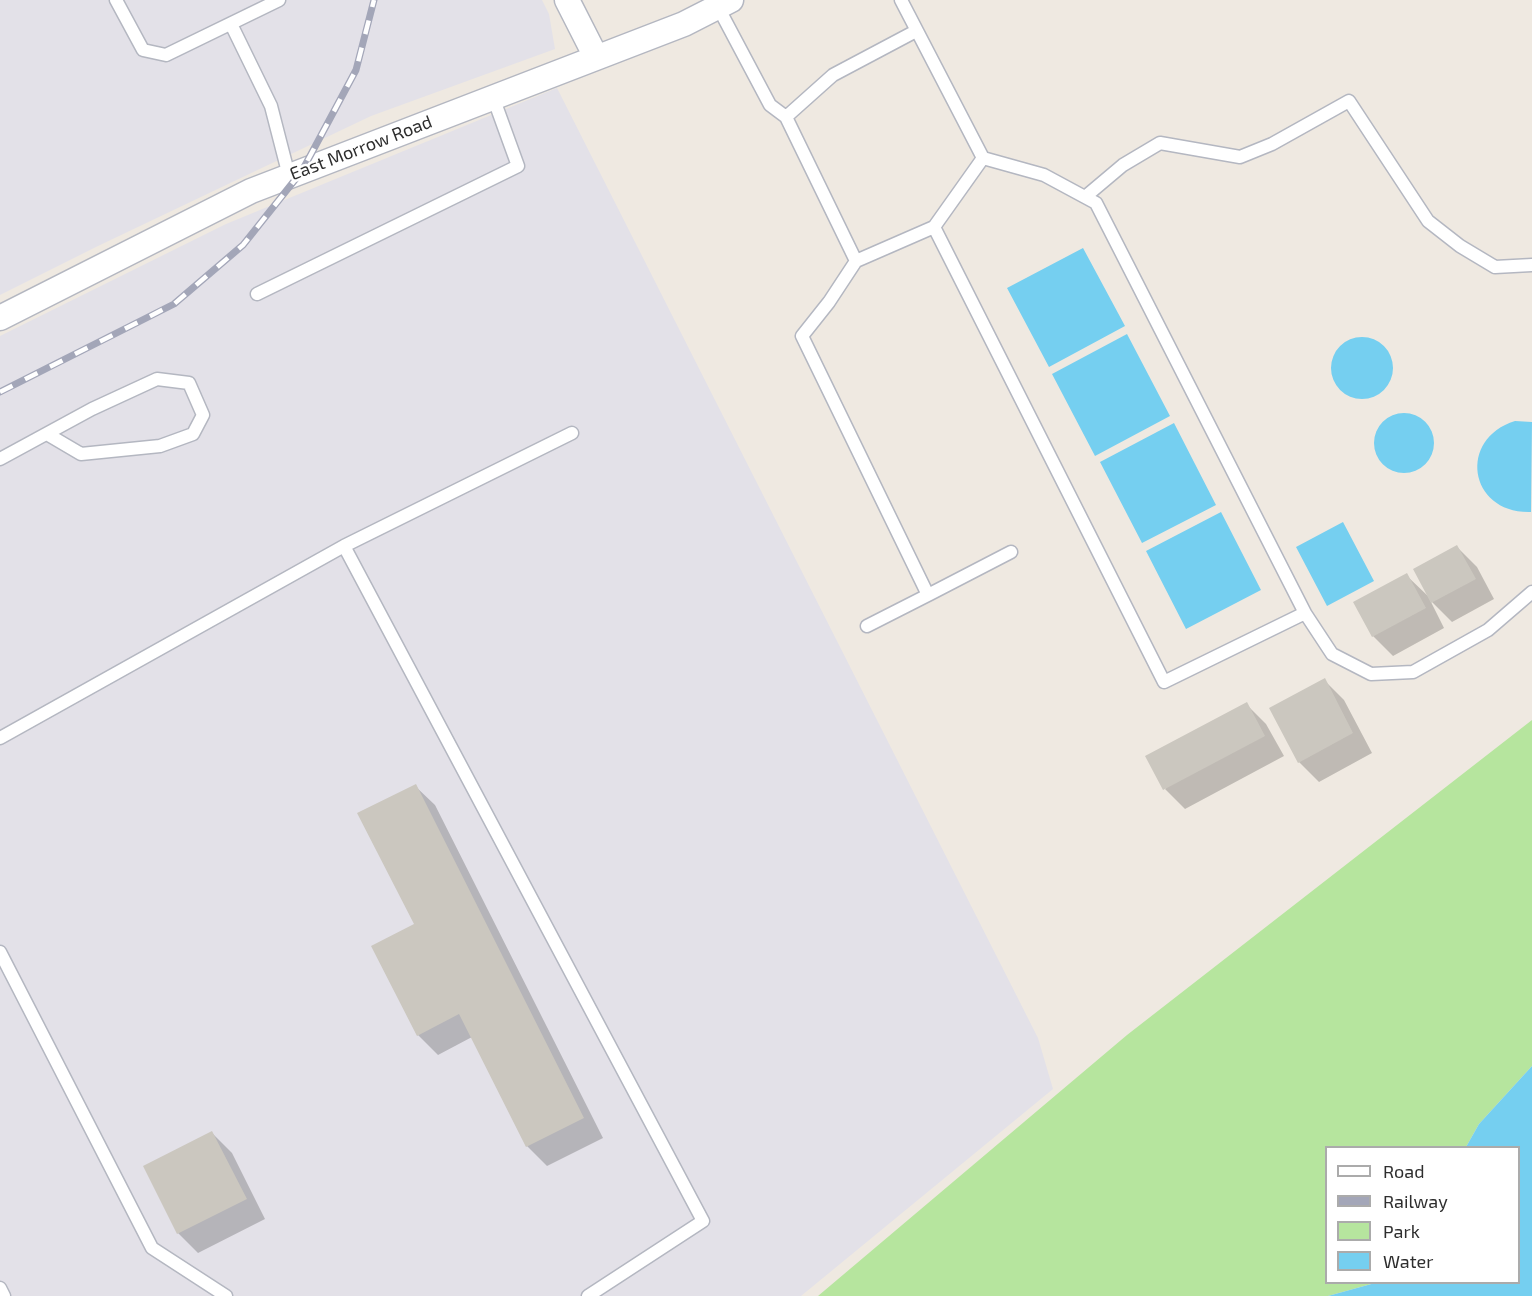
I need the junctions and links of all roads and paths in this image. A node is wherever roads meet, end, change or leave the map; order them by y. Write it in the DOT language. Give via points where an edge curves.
graph roads {
  1 [pos="116,0"];
  2 [pos="279,0"];
  3 [pos="567,0"];
  4 [pos="901,0"];
  5 [pos="724,3"];
  6 [pos="231,24"];
  7 [pos="916,31"];
  8 [pos="596,57"];
  9 [pos="493,97"];
  10 [pos="786,117"];
  11 [pos="983,158"];
  12 [pos="289,176"];
  13 [pos="1085,197"];
  14 [pos="934,227"];
  15 [pos="856,261"];
  16 [pos="1532,265"];
  17 [pos="257,294"];
  18 [pos="0,318"];
  19 [pos="572,433"];
  20 [pos="47,434"];
  21 [pos="0,459"];
  22 [pos="344,546"];
  23 [pos="1011,552"];
  24 [pos="1532,592"];
  25 [pos="928,595"];
  26 [pos="1305,613"];
  27 [pos="867,626"];
  28 [pos="0,738"];
  29 [pos="0,952"];
  30 [pos="0,1288"];
  31 [pos="4,1296"];
  32 [pos="226,1296"];
  33 [pos="588,1296"];
  1 -- 6 [label="lane" via="144,50 166,55"];
  2 -- 6 [label="lane"];
  3 -- 8 [label="street"];
  4 -- 7 [label="lane"];
  5 -- 8 [label="street, East Morrow Road" via="684,24"];
  5 -- 10 [label="lane" via="770,105"];
  6 -- 12 [label="lane" via="271,106"];
  7 -- 10 [label="lane" via="833,75"];
  7 -- 11 [label="lane"];
  8 -- 9 [label="street, East Morrow Road"];
  9 -- 12 [label="street, East Morrow Road"];
  9 -- 17 [label="lane" via="518,165"];
  10 -- 15 [label="lane"];
  11 -- 13 [label="lane" via="1044,175"];
  11 -- 14 [label="lane"];
  12 -- 18 [label="street, East Morrow Road" via="251,191"];
  13 -- 16 [label="lane" via="1123,165 1160,143 1240,158 1349,101 1428,221 1495,267"];
  13 -- 26 [label="lane" via="1096,203"];
  14 -- 15 [label="lane"];
  14 -- 26 [label="lane" via="1164,682"];
  15 -- 25 [label="lane" via="802,336"];
  19 -- 22 [label="lane"];
  20 -- 20 [label="lane" via="157,379 189,383 202,415 193,434 160,446 81,454"];
  20 -- 21 [label="lane"];
  22 -- 28 [label="lane"];
  22 -- 33 [label="lane" via="703,1221"];
  23 -- 25 [label="lane"];
  24 -- 26 [label="lane" via="1488,630 1413,672 1371,674 1332,654"];
  25 -- 27 [label="lane"];
  29 -- 32 [label="lane" via="152,1248"];
  30 -- 31 [label="lane"];
}
